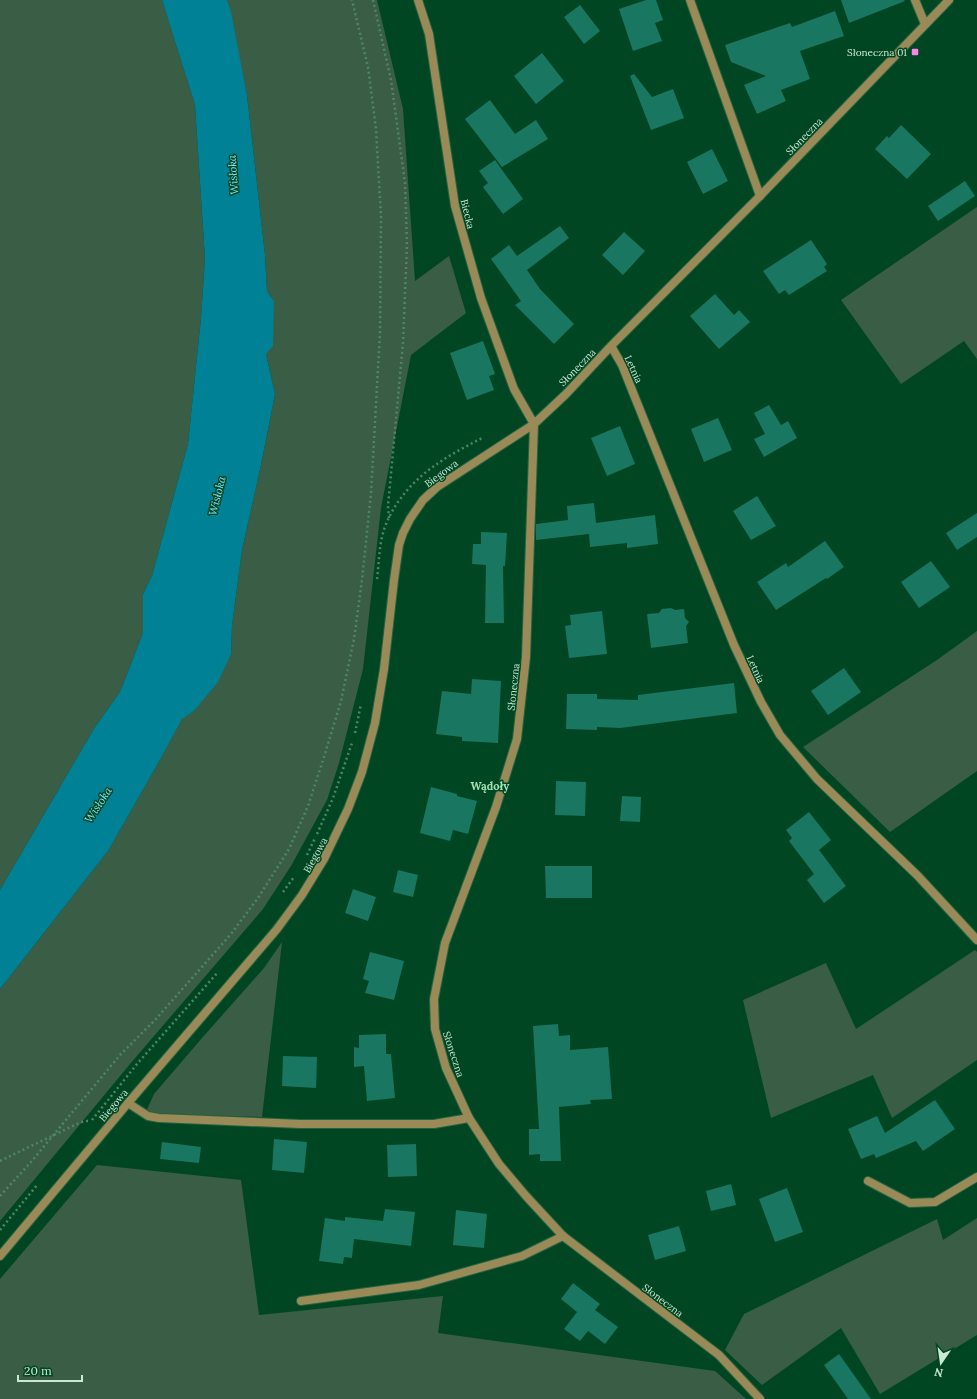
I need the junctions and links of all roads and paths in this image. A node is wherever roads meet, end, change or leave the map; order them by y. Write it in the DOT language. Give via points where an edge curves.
graph roads {
  1 [pos="352,0"];
  2 [pos="373,0"];
  3 [pos="418,0"];
  4 [pos="690,0"];
  5 [pos="915,0"];
  6 [pos="949,0"];
  7 [pos="925,24"];
  8 [pos="760,196"];
  9 [pos="611,346"];
  10 [pos="534,424"];
  11 [pos="486,436"];
  12 [pos="390,518"];
  13 [pos="376,586"];
  14 [pos="362,700"];
  15 [pos="304,860"];
  16 [pos="296,873"];
  17 [pos="281,896"];
  18 [pos="977,940"];
  19 [pos="218,972"];
  20 [pos="128,1103"];
  21 [pos="469,1118"];
  22 [pos="91,1121"];
  23 [pos="87,1126"];
  24 [pos="54,1134"];
  25 [pos="0,1161"];
  26 [pos="977,1177"];
  27 [pos="42,1180"];
  28 [pos="868,1181"];
  29 [pos="0,1196"];
  30 [pos="0,1230"];
  31 [pos="563,1236"];
  32 [pos="0,1256"];
  33 [pos="300,1300"];
  34 [pos="760,1399"];
  1 -- 24 [label="path" via="368,67 376,129 381,217 380,333 371,493 362,580 354,638 341,701 308,806 290,849 258,898 231,934 155,1020 120,1055"];
  2 -- 12 [label="path" via="398,132 405,183 408,245 403,343 388,506"];
  3 -- 10 [label="street, Biecka" via="428,34 455,206 481,298 514,389"];
  4 -- 8 [label="street"];
  5 -- 7 [label="street"];
  6 -- 7 [label="street, Słoneczna"];
  7 -- 8 [label="street, Słoneczna"];
  8 -- 9 [label="street, Słoneczna"];
  9 -- 10 [label="street, Słoneczna"];
  9 -- 18 [label="street, Letnia" via="622,365 734,645 780,735 817,779 918,876"];
  10 -- 20 [label="street, Biegowa" via="437,487 423,500 410,519 403,533 397,560 375,723 355,793 335,839 302,896 277,929"];
  10 -- 21 [label="street, Słoneczna" via="526,657 518,739 496,807 445,943 434,999 435,1029 446,1068"];
  11 -- 12 [label="path" via="428,471 405,494"];
  12 -- 13 [label="path" via="383,534"];
  14 -- 15 [label="path" via="345,767"];
  16 -- 17 [label="path"];
  19 -- 22 [label="path"];
  20 -- 21 [label="street" via="148,1116 175,1119 308,1124 434,1124"];
  20 -- 32 [label="street, Biegowa"];
  21 -- 31 [label="street, Słoneczna" via="499,1164"];
  22 -- 23 [label="path"];
  22 -- 24 [label="path"];
  24 -- 25 [label="path"];
  24 -- 29 [label="path"];
  26 -- 28 [label="street" via="935,1202 910,1203"];
  27 -- 30 [label="path"];
  31 -- 33 [label="street" via="522,1256 419,1285"];
  31 -- 34 [label="street, Słoneczna" via="719,1355"];
}
